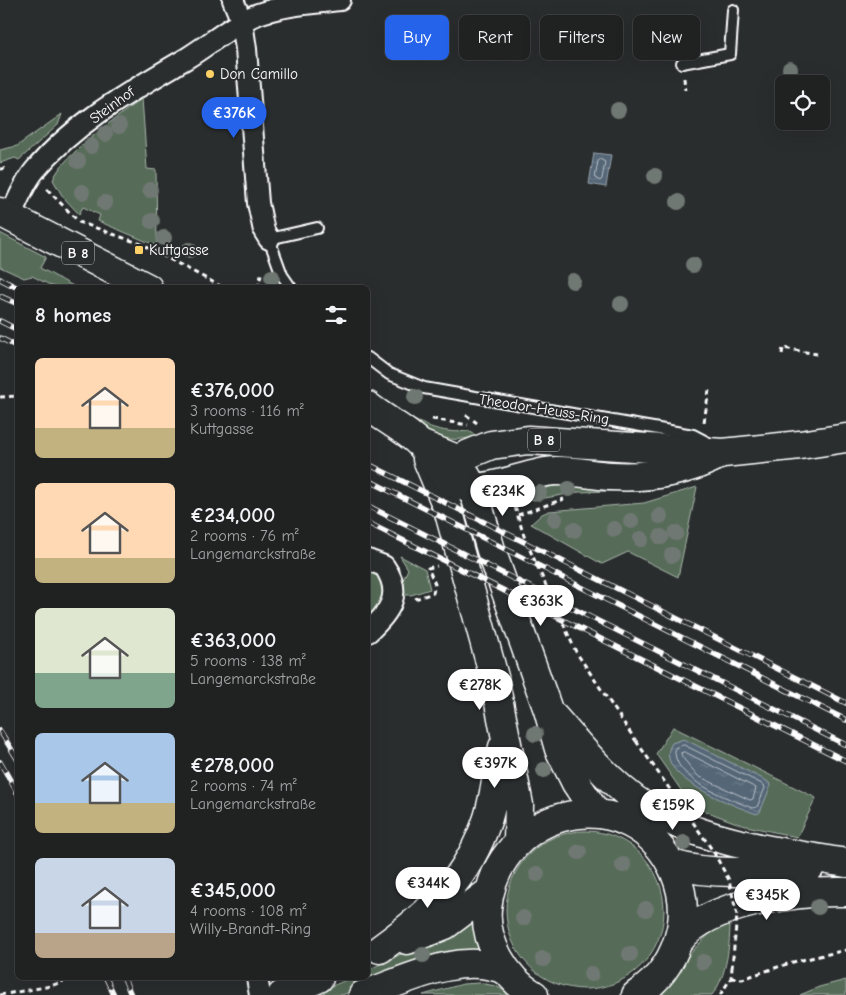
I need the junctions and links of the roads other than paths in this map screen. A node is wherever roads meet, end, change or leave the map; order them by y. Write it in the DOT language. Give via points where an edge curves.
graph roads {
  1 [pos="233,0"];
  2 [pos="340,0"];
  3 [pos="733,10"];
  4 [pos="242,22"];
  5 [pos="682,64"];
  6 [pos="5,215"];
  7 [pos="317,228"];
  8 [pos="269,239"];
  9 [pos="142,285"];
  10 [pos="289,285"];
  11 [pos="370,360"];
  12 [pos="370,407"];
  13 [pos="846,438"];
  14 [pos="420,444"];
  15 [pos="723,453"];
  16 [pos="456,482"];
  17 [pos="370,561"];
  18 [pos="370,630"];
  19 [pos="548,710"];
  20 [pos="506,736"];
  21 [pos="597,814"];
  22 [pos="518,841"];
  23 [pos="846,863"];
  24 [pos="671,864"];
  25 [pos="489,892"];
  26 [pos="846,892"];
  27 [pos="679,941"];
  28 [pos="374,951"];
  29 [pos="507,971"];
  30 [pos="257,980"];
  31 [pos="315,980"];
  32 [pos="260,995"];
  33 [pos="282,995"];
  34 [pos="363,995"];
  35 [pos="532,995"];
  36 [pos="636,995"];
  1 -- 4 [label="street"];
  2 -- 4 [label="street, Steinhof" via="277,9"];
  3 -- 5 [label="lane" via="730,54"];
  4 -- 6 [label="street, Steinhof" via="116,99 74,133 30,177"];
  4 -- 8 [label="street" via="258,203"];
  6 -- 9 [label="main road, B 8"];
  7 -- 8 [label="lane"];
  8 -- 10 [label="lane"];
  11 -- 15 [label="lane, Theodor-Heuss-Ring" via="389,374 424,388 693,435"];
  12 -- 14 [label="main road"];
  13 -- 15 [label="main road, Theodor-Heuss-Ring / B 8"];
  14 -- 16 [label="main road"];
  14 -- 16 [label="main road"];
  15 -- 16 [label="main road, Theodor-Heuss-Ring" via="697,465 654,476 554,471 508,483"];
  15 -- 16 [label="main road, Theodor-Heuss-Ring / B 8" via="537,440 491,446"];
  16 -- 19 [label="main road" via="490,550"];
  16 -- 20 [label="main road"];
  17 -- 18 [label="street" via="384,566 394,593 391,607"];
  19 -- 21 [label="main road" via="559,750"];
  19 -- 23 [label="main road" via="602,771 658,814 730,842"];
  20 -- 22 [label="main road" via="519,805"];
  20 -- 28 [label="main road" via="488,818 464,872 422,918"];
  21 -- 22 [label="main road" via="554,819 534,828"];
  21 -- 24 [label="main road" via="640,830"];
  22 -- 25 [label="main road" via="495,873"];
  23 -- 24 [label="main road" via="720,872"];
  24 -- 27 [label="main road" via="683,902"];
  25 -- 28 [label="main road" via="445,925"];
  25 -- 29 [label="main road" via="490,934 496,954"];
  26 -- 27 [label="main road" via="786,896 746,903 708,919 685,933"];
  27 -- 36 [label="main road" via="660,975"];
  29 -- 34 [label="main road" via="478,963 459,965"];
  29 -- 35 [label="main road"];
  30 -- 32 [label="street"];
  31 -- 33 [label="main road"];
}
